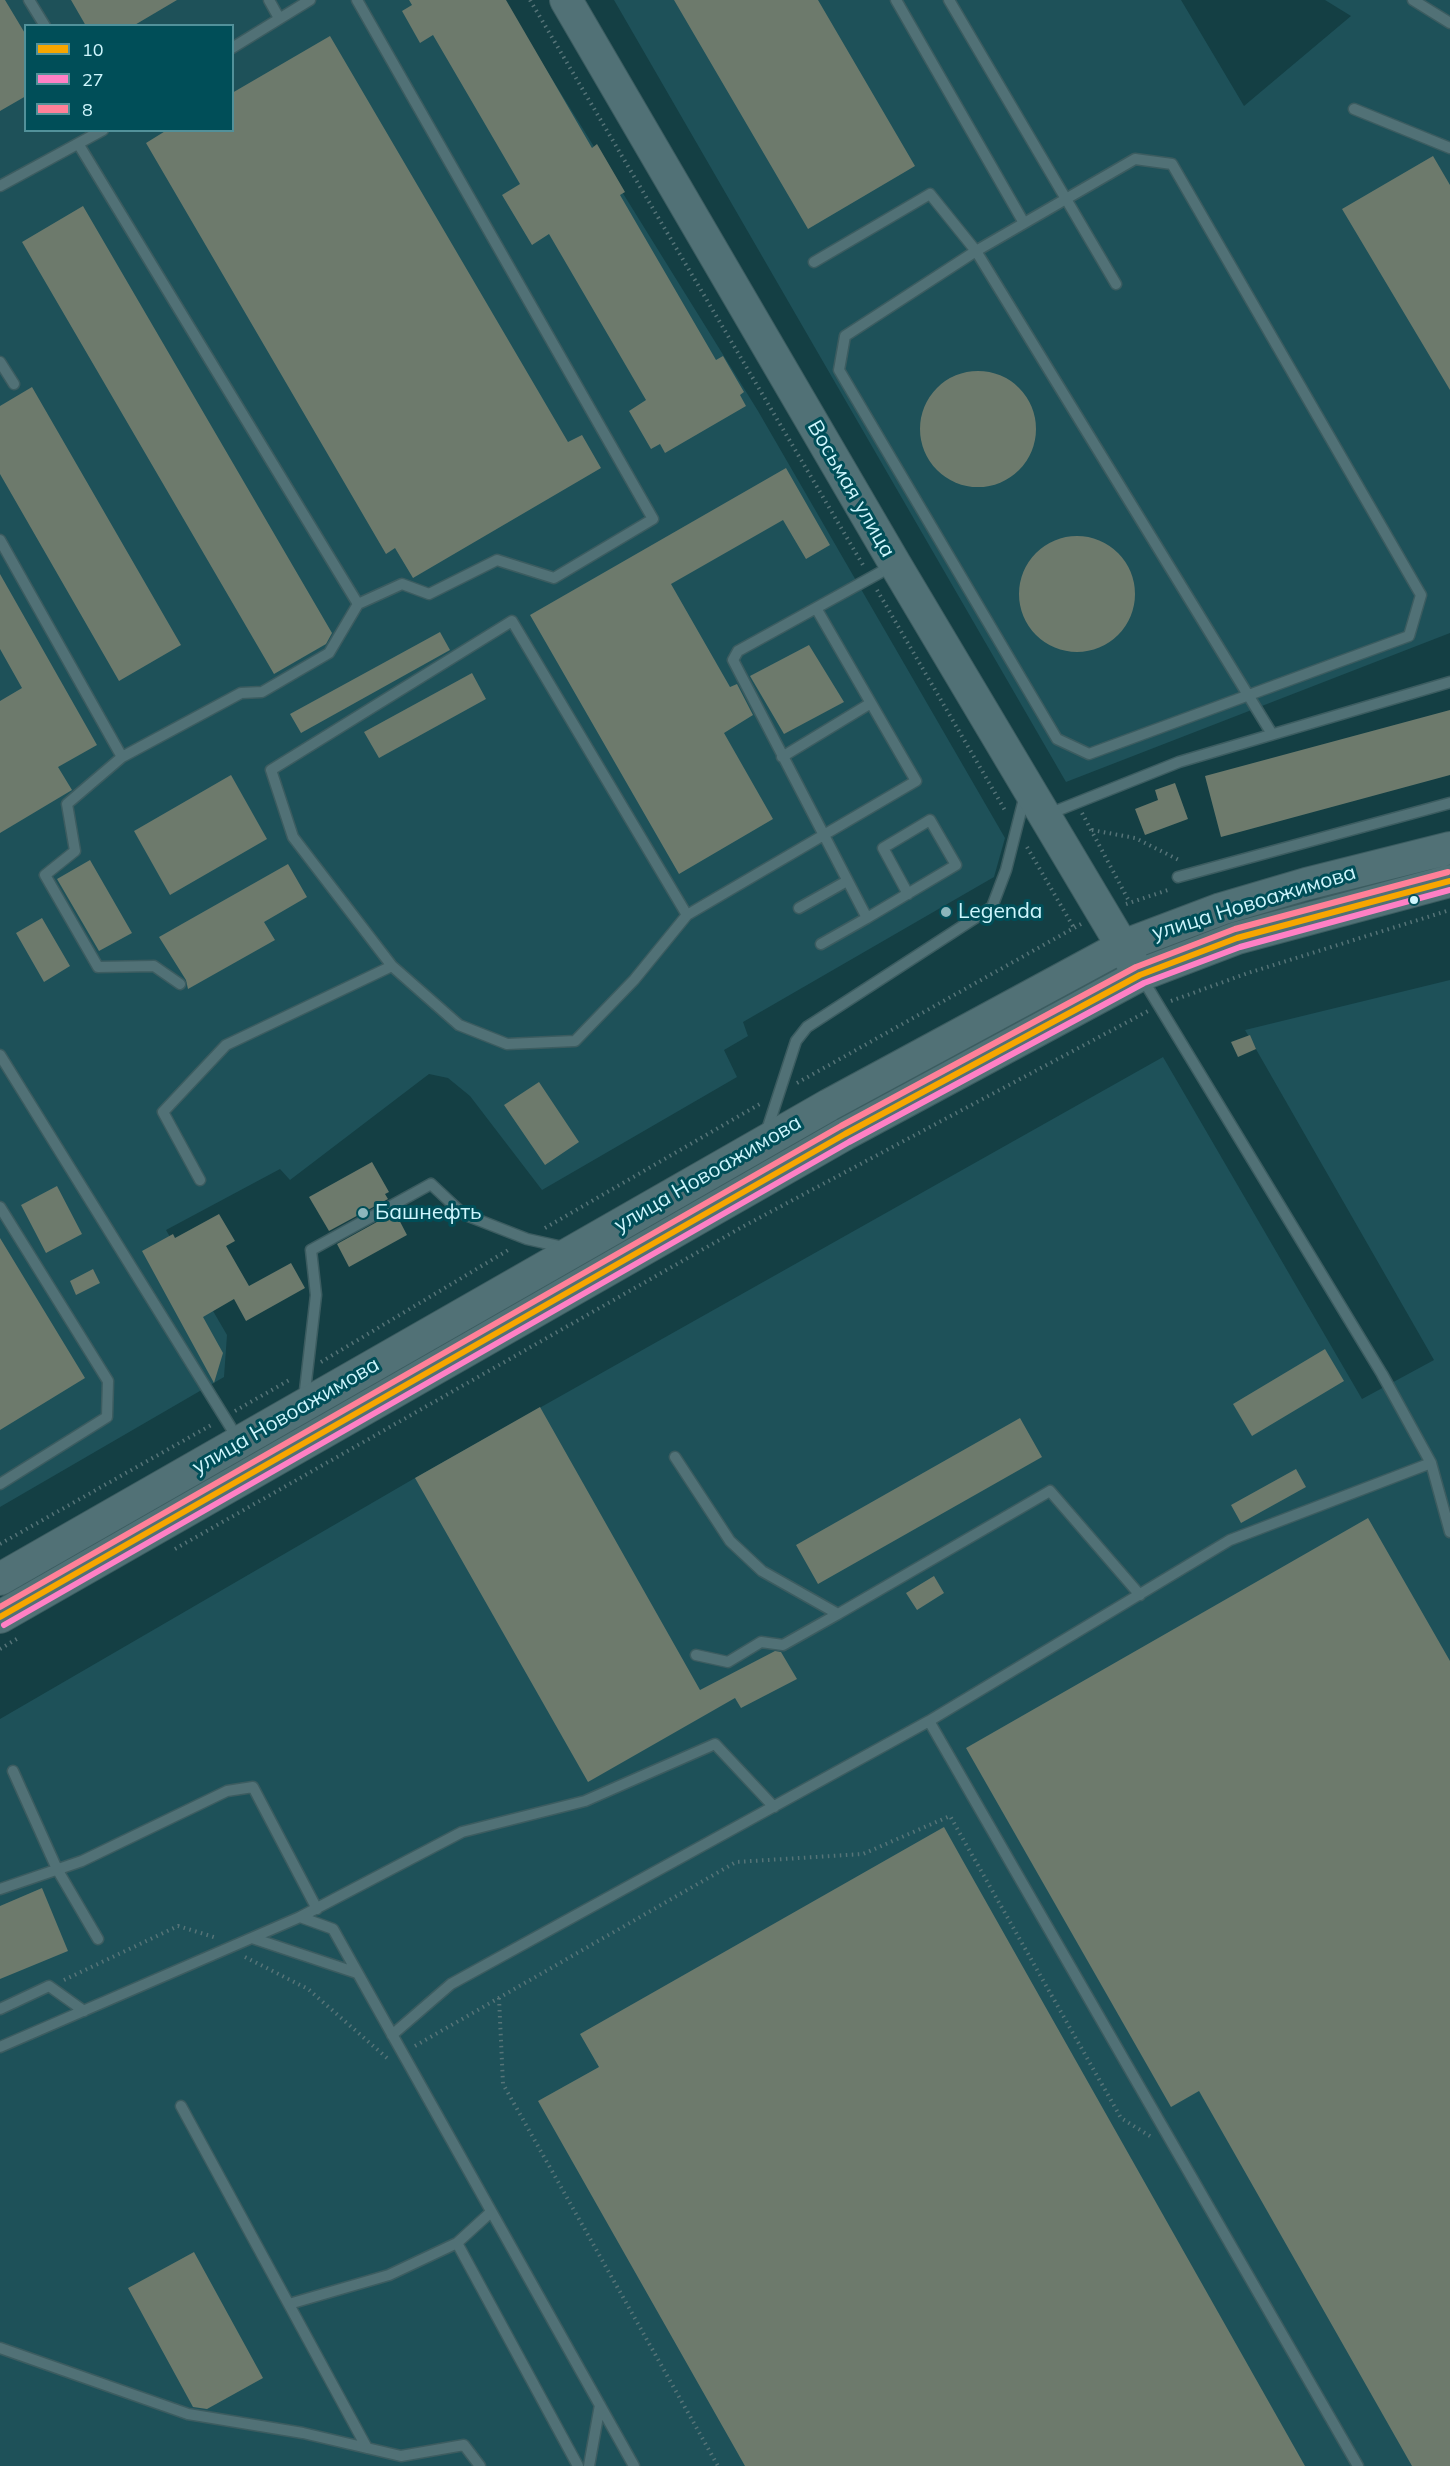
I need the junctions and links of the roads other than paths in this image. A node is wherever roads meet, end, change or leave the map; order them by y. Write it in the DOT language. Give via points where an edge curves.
graph roads {
  1 [pos="29,0"];
  2 [pos="268,0"];
  3 [pos="310,0"];
  4 [pos="357,0"];
  5 [pos="566,0"];
  6 [pos="896,0"];
  7 [pos="949,0"];
  8 [pos="1413,0"];
  9 [pos="279,18"];
  10 [pos="1450,22"];
  11 [pos="44,24"];
  12 [pos="234,47"];
  13 [pos="1354,109"];
  14 [pos="100,132"];
  15 [pos="79,145"];
  16 [pos="1450,148"];
  17 [pos="0,186"];
  18 [pos="1066,199"];
  19 [pos="1024,223"];
  20 [pos="976,250"];
  21 [pos="814,262"];
  22 [pos="1116,284"];
  23 [pos="0,362"];
  24 [pos="14,384"];
  25 [pos="0,540"];
  26 [pos="882,571"];
  27 [pos="358,604"];
  28 [pos="816,608"];
  29 [pos="1450,682"];
  30 [pos="1249,697"];
  31 [pos="871,703"];
  32 [pos="1272,734"];
  33 [pos="122,757"];
  34 [pos="782,757"];
  35 [pos="1028,783"];
  36 [pos="1450,803"];
  37 [pos="1046,815"];
  38 [pos="823,836"];
  39 [pos="1450,848"];
  40 [pos="1178,877"];
  41 [pos="847,880"];
  42 [pos="1450,881"];
  43 [pos="908,894"];
  44 [pos="799,908"];
  45 [pos="687,915"];
  46 [pos="867,918"];
  47 [pos="820,944"];
  48 [pos="1123,946"];
  49 [pos="392,966"];
  50 [pos="1140,975"];
  51 [pos="180,984"];
  52 [pos="0,1055"];
  53 [pos="762,1143"];
  54 [pos="200,1180"];
  55 [pos="0,1207"];
  56 [pos="576,1250"];
  57 [pos="303,1406"];
  58 [pos="240,1442"];
  59 [pos="675,1457"];
  60 [pos="1431,1462"];
  61 [pos="0,1484"];
  62 [pos="1450,1532"];
  63 [pos="0,1579"];
  64 [pos="1140,1595"];
  65 [pos="838,1614"];
  66 [pos="12,1626"];
  67 [pos="696,1655"];
  68 [pos="929,1721"];
  69 [pos="13,1771"];
  70 [pos="774,1806"];
  71 [pos="57,1869"];
  72 [pos="0,1889"];
  73 [pos="317,1909"];
  74 [pos="300,1917"];
  75 [pos="252,1938"];
  76 [pos="98,1939"];
  77 [pos="357,1973"];
  78 [pos="0,2009"];
  79 [pos="84,2011"];
  80 [pos="392,2035"];
  81 [pos="0,2047"];
  82 [pos="182,2106"];
  83 [pos="491,2212"];
  84 [pos="458,2242"];
  85 [pos="289,2304"];
  86 [pos="0,2349"];
  87 [pos="600,2405"];
  88 [pos="367,2448"];
  89 [pos="480,2466"];
  90 [pos="578,2466"];
  91 [pos="589,2466"];
  92 [pos="634,2466"];
  93 [pos="1358,2466"];
  1 -- 11 [label="lane"];
  2 -- 9 [label="lane"];
  3 -- 9 [label="lane"];
  4 -- 27 [label="lane" via="653,519 554,578 497,560 429,594 402,584"];
  5 -- 26 [label="main road, Восьмая улица"];
  6 -- 19 [label="lane"];
  7 -- 18 [label="lane"];
  8 -- 10 [label="lane"];
  9 -- 12 [label="lane"];
  13 -- 16 [label="lane"];
  14 -- 15 [label="lane"];
  15 -- 17 [label="lane"];
  15 -- 27 [label="lane"];
  18 -- 19 [label="lane"];
  18 -- 22 [label="lane"];
  18 -- 30 [label="lane" via="1135,159 1172,164 1422,596 1409,636"];
  19 -- 20 [label="lane"];
  20 -- 21 [label="lane" via="930,194"];
  20 -- 30 [label="lane"];
  20 -- 30 [label="lane" via="845,336 839,370 1057,739 1089,754"];
  23 -- 24 [label="lane"];
  25 -- 33 [label="lane"];
  26 -- 28 [label="lane"];
  26 -- 35 [label="main road, Восьмая улица"];
  27 -- 33 [label="lane" via="329,653 262,692 241,693"];
  28 -- 31 [label="lane"];
  28 -- 34 [label="lane" via="738,651 733,660"];
  29 -- 32 [label="lane"];
  30 -- 32 [label="lane"];
  31 -- 34 [label="lane"];
  31 -- 38 [label="lane" via="916,781"];
  32 -- 37 [label="lane" via="1179,762"];
  33 -- 51 [label="lane" via="67,804 75,851 45,874 98,967 154,966"];
  34 -- 38 [label="lane"];
  35 -- 37 [label="main road, Восьмая улица"];
  35 -- 53 [label="lane" via="992,908 807,1027 796,1041"];
  36 -- 40 [label="lane"];
  37 -- 48 [label="main road, Восьмая улица"];
  38 -- 41 [label="lane"];
  38 -- 45 [label="lane"];
  39 -- 48 [label="main road, улица Новоажимова" via="1221,909"];
  41 -- 44 [label="lane"];
  41 -- 46 [label="lane"];
  42 -- 50 [label="main road, улица Новоажимова" via="1237,938"];
  43 -- 43 [label="lane" via="956,865 930,820 883,848"];
  43 -- 46 [label="lane"];
  45 -- 49 [label="lane" via="634,980 575,1041 507,1044 459,1025"];
  45 -- 49 [label="lane" via="512,621 271,770 293,837"];
  46 -- 47 [label="lane"];
  48 -- 50 [label="main road, Восьмая улица"];
  48 -- 53 [label="main road, улица Новоажимова"];
  49 -- 54 [label="lane" via="226,1045 163,1112"];
  50 -- 60 [label="lane" via="1370,1354"];
  50 -- 66 [label="main road, улица Новоажимова" via="845,1134"];
  52 -- 58 [label="lane"];
  53 -- 56 [label="main road, улица Новоажимова"];
  55 -- 61 [label="lane" via="108,1381 107,1417"];
  56 -- 57 [label="main road, улица Новоажимова"];
  56 -- 57 [label="lane" via="527,1239 463,1214 430,1184 311,1250 316,1295"];
  57 -- 58 [label="main road, улица Новоажимова"];
  58 -- 63 [label="main road, улица Новоажимова"];
  59 -- 65 [label="lane" via="730,1541 762,1571"];
  60 -- 62 [label="lane"];
  60 -- 64 [label="lane" via="1230,1540"];
  64 -- 65 [label="lane" via="1050,1491"];
  64 -- 68 [label="lane"];
  65 -- 67 [label="lane" via="783,1645 761,1642 728,1662"];
  68 -- 70 [label="lane"];
  68 -- 93 [label="lane"];
  69 -- 71 [label="lane"];
  70 -- 73 [label="lane" via="715,1744 585,1801 462,1832"];
  70 -- 80 [label="lane" via="451,1984"];
  71 -- 72 [label="lane"];
  71 -- 73 [label="lane" via="82,1861 227,1791 253,1787"];
  71 -- 76 [label="lane"];
  73 -- 74 [label="lane"];
  74 -- 75 [label="lane"];
  74 -- 77 [label="lane" via="333,1929"];
  75 -- 77 [label="lane"];
  75 -- 79 [label="lane"];
  77 -- 80 [label="lane"];
  78 -- 79 [label="lane" via="50,1986"];
  79 -- 81 [label="lane"];
  80 -- 83 [label="lane"];
  82 -- 85 [label="lane"];
  83 -- 84 [label="lane"];
  83 -- 87 [label="lane"];
  84 -- 85 [label="lane" via="389,2275"];
  84 -- 90 [label="lane"];
  85 -- 88 [label="lane"];
  86 -- 88 [label="lane" via="188,2414"];
  87 -- 91 [label="lane"];
  87 -- 92 [label="lane"];
  88 -- 89 [label="lane" via="400,2456 464,2445"];
}
